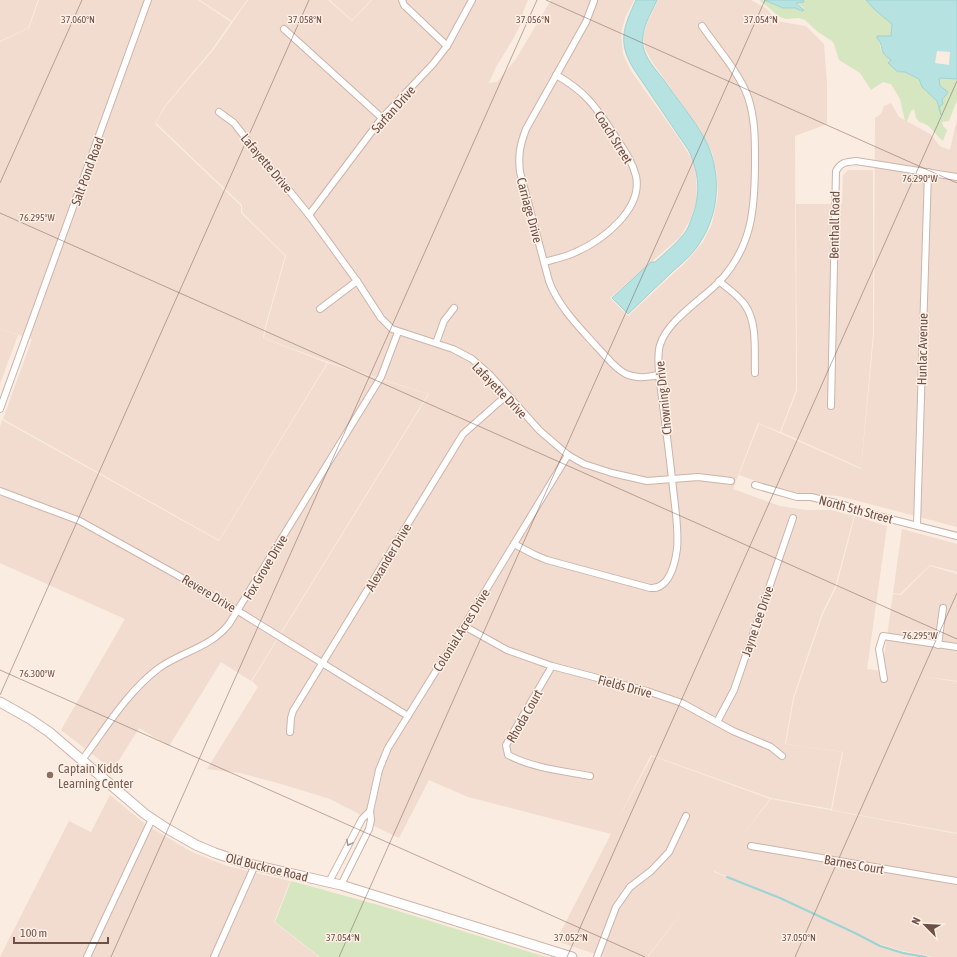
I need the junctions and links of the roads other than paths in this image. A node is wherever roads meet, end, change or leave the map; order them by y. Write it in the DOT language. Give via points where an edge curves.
graph roads {
  1 [pos="148,0"];
  2 [pos="402,0"];
  3 [pos="472,0"];
  4 [pos="594,1"];
  5 [pos="702,26"];
  6 [pos="284,29"];
  7 [pos="447,46"];
  8 [pos="556,75"];
  9 [pos="218,112"];
  10 [pos="382,118"];
  11 [pos="928,172"];
  12 [pos="957,176"];
  13 [pos="309,215"];
  14 [pos="544,262"];
  15 [pos="357,281"];
  16 [pos="719,281"];
  17 [pos="454,308"];
  18 [pos="320,309"];
  19 [pos="398,332"];
  20 [pos="436,343"];
  21 [pos="755,373"];
  22 [pos="659,375"];
  23 [pos="0,388"];
  24 [pos="7,391"];
  25 [pos="507,395"];
  26 [pos="831,406"];
  27 [pos="0,409"];
  28 [pos="568,455"];
  29 [pos="672,480"];
  30 [pos="731,481"];
  31 [pos="755,485"];
  32 [pos="0,491"];
  33 [pos="792,518"];
  34 [pos="917,525"];
  35 [pos="957,536"];
  36 [pos="514,544"];
  37 [pos="943,608"];
  38 [pos="238,611"];
  39 [pos="464,626"];
  40 [pos="938,645"];
  41 [pos="957,647"];
  42 [pos="323,663"];
  43 [pos="552,666"];
  44 [pos="884,679"];
  45 [pos="0,702"];
  46 [pos="408,716"];
  47 [pos="717,722"];
  48 [pos="290,732"];
  49 [pos="782,756"];
  50 [pos="82,760"];
  51 [pos="590,776"];
  52 [pos="370,811"];
  53 [pos="686,816"];
  54 [pos="152,819"];
  55 [pos="751,846"];
  56 [pos="255,865"];
  57 [pos="957,881"];
  58 [pos="329,882"];
  59 [pos="341,885"];
  60 [pos="87,957"];
  61 [pos="214,957"];
  62 [pos="572,957"];
  63 [pos="597,957"];
  1 -- 24 [label="street, Salt Pond Road"];
  2 -- 7 [label="street" via="404,5"];
  3 -- 7 [label="street, Sarfan Drive"];
  4 -- 8 [label="street, Carriage Drive" via="586,22"];
  5 -- 16 [label="street, Chowning Drive" via="740,80 754,127 755,191 752,219 736,258"];
  6 -- 10 [label="street"];
  7 -- 10 [label="street, Sarfan Drive"];
  8 -- 14 [label="street, Carriage Drive" via="526,129 518,158"];
  8 -- 14 [label="street, Coach Street" via="581,91 602,116 629,158 636,177 636,191 632,204 611,230 588,246"];
  9 -- 13 [label="street, Lafayette Drive" via="234,123"];
  10 -- 13 [label="street, Sarfan Drive"];
  11 -- 12 [label="street, Benthall Road"];
  11 -- 26 [label="street, Benthall Road" via="856,161 844,162 836,171"];
  11 -- 34 [label="street, Hunlac Avenue"];
  13 -- 15 [label="street, Lafayette Drive"];
  14 -- 22 [label="street, Carriage Drive" via="552,290 561,304 613,364 625,374 633,376"];
  15 -- 18 [label="street"];
  15 -- 19 [label="street, Lafayette Drive" via="384,322"];
  16 -- 21 [label="street" via="745,305 752,320"];
  16 -- 22 [label="street, Chowning Drive" via="664,333 659,346"];
  17 -- 20 [label="street" via="444,320"];
  19 -- 20 [label="street, Lafayette Drive"];
  19 -- 38 [label="street, Fox Grove Drive" via="381,377"];
  20 -- 25 [label="street, Lafayette Drive" via="472,359"];
  22 -- 29 [label="street, Chowning Drive"];
  23 -- 24 [label="street"];
  24 -- 27 [label="street, Salt Pond Road"];
  25 -- 28 [label="street, Lafayette Drive" via="540,431"];
  25 -- 42 [label="street, Alexander Drive" via="463,434"];
  28 -- 29 [label="street, Lafayette Drive" via="594,468 629,478 647,481"];
  28 -- 36 [label="street, Colonial Acres Drive"];
  29 -- 30 [label="street, Lafayette Drive" via="698,477"];
  29 -- 36 [label="street, Chowning Drive" via="677,550 669,575 658,588 547,560"];
  31 -- 34 [label="street, North 5th Street"];
  32 -- 38 [label="street, Revere Drive" via="80,521"];
  33 -- 47 [label="street, Jayne Lee Drive" via="734,690"];
  34 -- 35 [label="street, North 5th Street"];
  36 -- 39 [label="street, Colonial Acres Drive"];
  37 -- 40 [label="street"];
  38 -- 42 [label="street, Revere Drive"];
  38 -- 50 [label="street, Fox Grove Drive" via="223,632 213,640 178,656 144,681"];
  39 -- 43 [label="street, Fields Drive" via="507,650"];
  39 -- 46 [label="street, Colonial Acres Drive"];
  40 -- 41 [label="street"];
  40 -- 44 [label="street" via="882,636 879,649"];
  42 -- 46 [label="street, Revere Drive"];
  42 -- 48 [label="street, Alexander Drive" via="293,710"];
  43 -- 47 [label="street, Fields Drive" via="654,693 682,703"];
  43 -- 51 [label="street, Rhoda Court" via="506,744 508,755 549,769"];
  45 -- 50 [label="main road, Old Buckroe Road" via="41,727"];
  46 -- 52 [label="street, Colonial Acres Drive" via="382,759"];
  47 -- 49 [label="street, Fields Drive" via="771,747"];
  50 -- 54 [label="main road, Old Buckroe Road"];
  52 -- 58 [label="street, Colonial Acres Drive, one-way" via="362,819"];
  52 -- 59 [label="street, Colonial Acres Drive" via="369,829"];
  53 -- 63 [label="street" via="669,852 651,871 630,887 616,907"];
  54 -- 56 [label="main road, Old Buckroe Road" via="201,847"];
  54 -- 60 [label="street"];
  55 -- 57 [label="street, Barnes Court"];
  56 -- 58 [label="main road, Old Buckroe Road"];
  56 -- 61 [label="street"];
  58 -- 59 [label="main road, Old Buckroe Road"];
  59 -- 62 [label="main road, Old Buckroe Road"];
}
